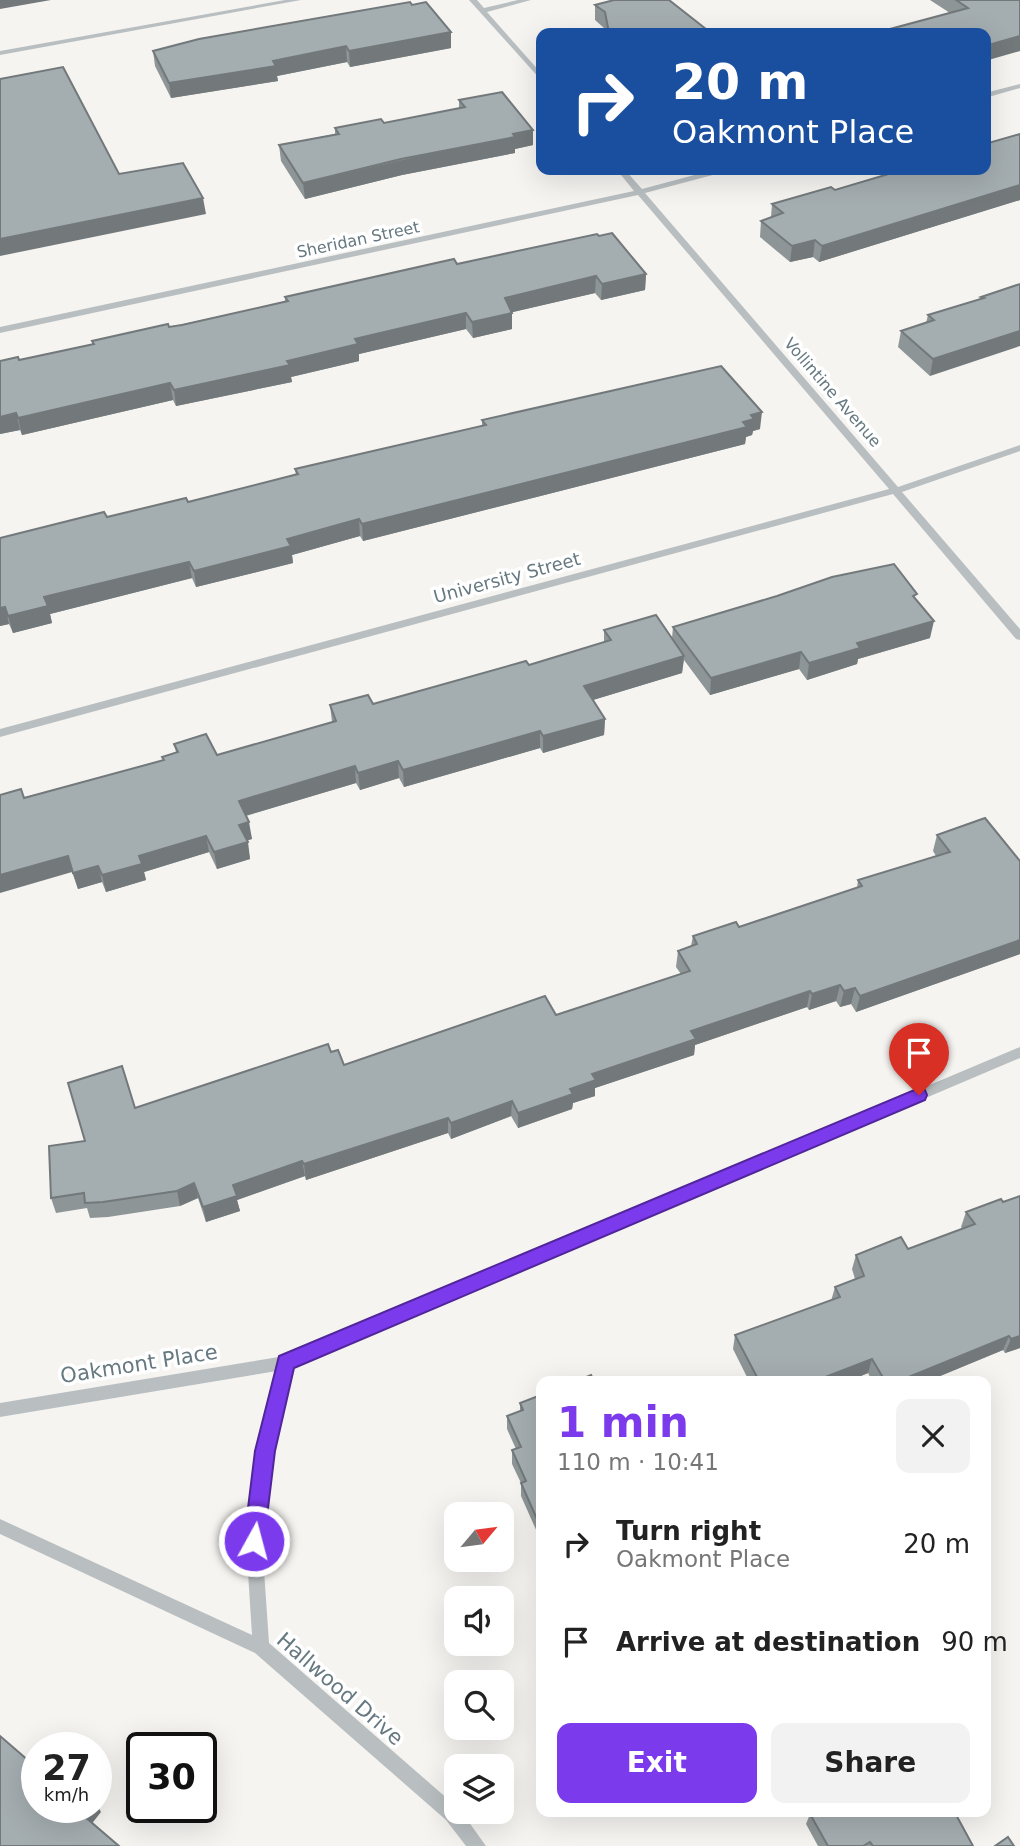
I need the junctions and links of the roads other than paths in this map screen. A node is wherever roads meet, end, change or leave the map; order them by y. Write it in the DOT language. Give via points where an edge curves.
graph roads {
  1 [pos="297,0"];
  2 [pos="473,0"];
  3 [pos="527,0"];
  4 [pos="482,11"];
  5 [pos="0,53"];
  6 [pos="536,72"];
  7 [pos="1020,86"];
  8 [pos="991,94"];
  9 [pos="626,175"];
  10 [pos="703,175"];
  11 [pos="641,192"];
  12 [pos="0,330"];
  13 [pos="1020,448"];
  14 [pos="898,490"];
  15 [pos="1020,636"];
  16 [pos="0,733"];
  17 [pos="1020,1052"];
  18 [pos="286,1363"];
  19 [pos="0,1409"];
  20 [pos="0,1525"];
  21 [pos="261,1647"];
  22 [pos="477,1846"];
  1 -- 5 [label="street"];
  2 -- 4 [label="street"];
  3 -- 4 [label="street"];
  4 -- 6 [label="street"];
  7 -- 8 [label="street"];
  9 -- 11 [label="street, Vollintine Avenue"];
  10 -- 11 [label="street, Sheridan Street"];
  11 -- 12 [label="street, Sheridan Street"];
  11 -- 14 [label="street, Vollintine Avenue"];
  13 -- 14 [label="street, University Street"];
  14 -- 15 [label="street, Vollintine Avenue"];
  14 -- 16 [label="street, University Street"];
  17 -- 18 [label="street, Oakmont Place"];
  18 -- 19 [label="street, Oakmont Place"];
  18 -- 21 [label="street" via="265,1451 254,1541"];
  20 -- 21 [label="street, Hallwood Drive"];
  21 -- 22 [label="street, Hallwood Drive" via="452,1814"];
}
